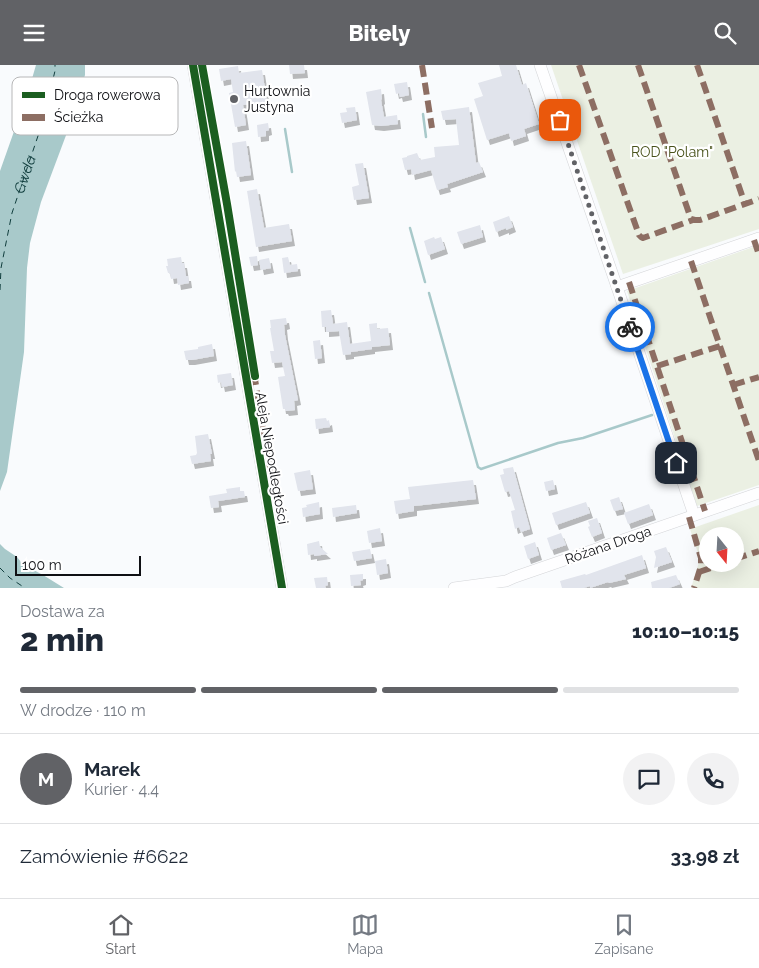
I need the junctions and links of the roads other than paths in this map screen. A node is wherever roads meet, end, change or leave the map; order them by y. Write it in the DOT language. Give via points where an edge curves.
graph roads {
  1 [pos="193,65"];
  2 [pos="540,65"];
  3 [pos="759,238"];
  4 [pos="617,287"];
  5 [pos="759,493"];
  6 [pos="694,515"];
  7 [pos="507,585"];
  8 [pos="282,588"];
  9 [pos="454,588"];
  1 -- 8 [label="street, Aleja Niepodległości"];
  2 -- 4 [label="street"];
  3 -- 4 [label="street"];
  4 -- 6 [label="street"];
  5 -- 6 [label="street, Różana Droga"];
  6 -- 7 [label="street, Różana Droga" via="515,577"];
  7 -- 9 [label="street, Różana Droga"];
}
